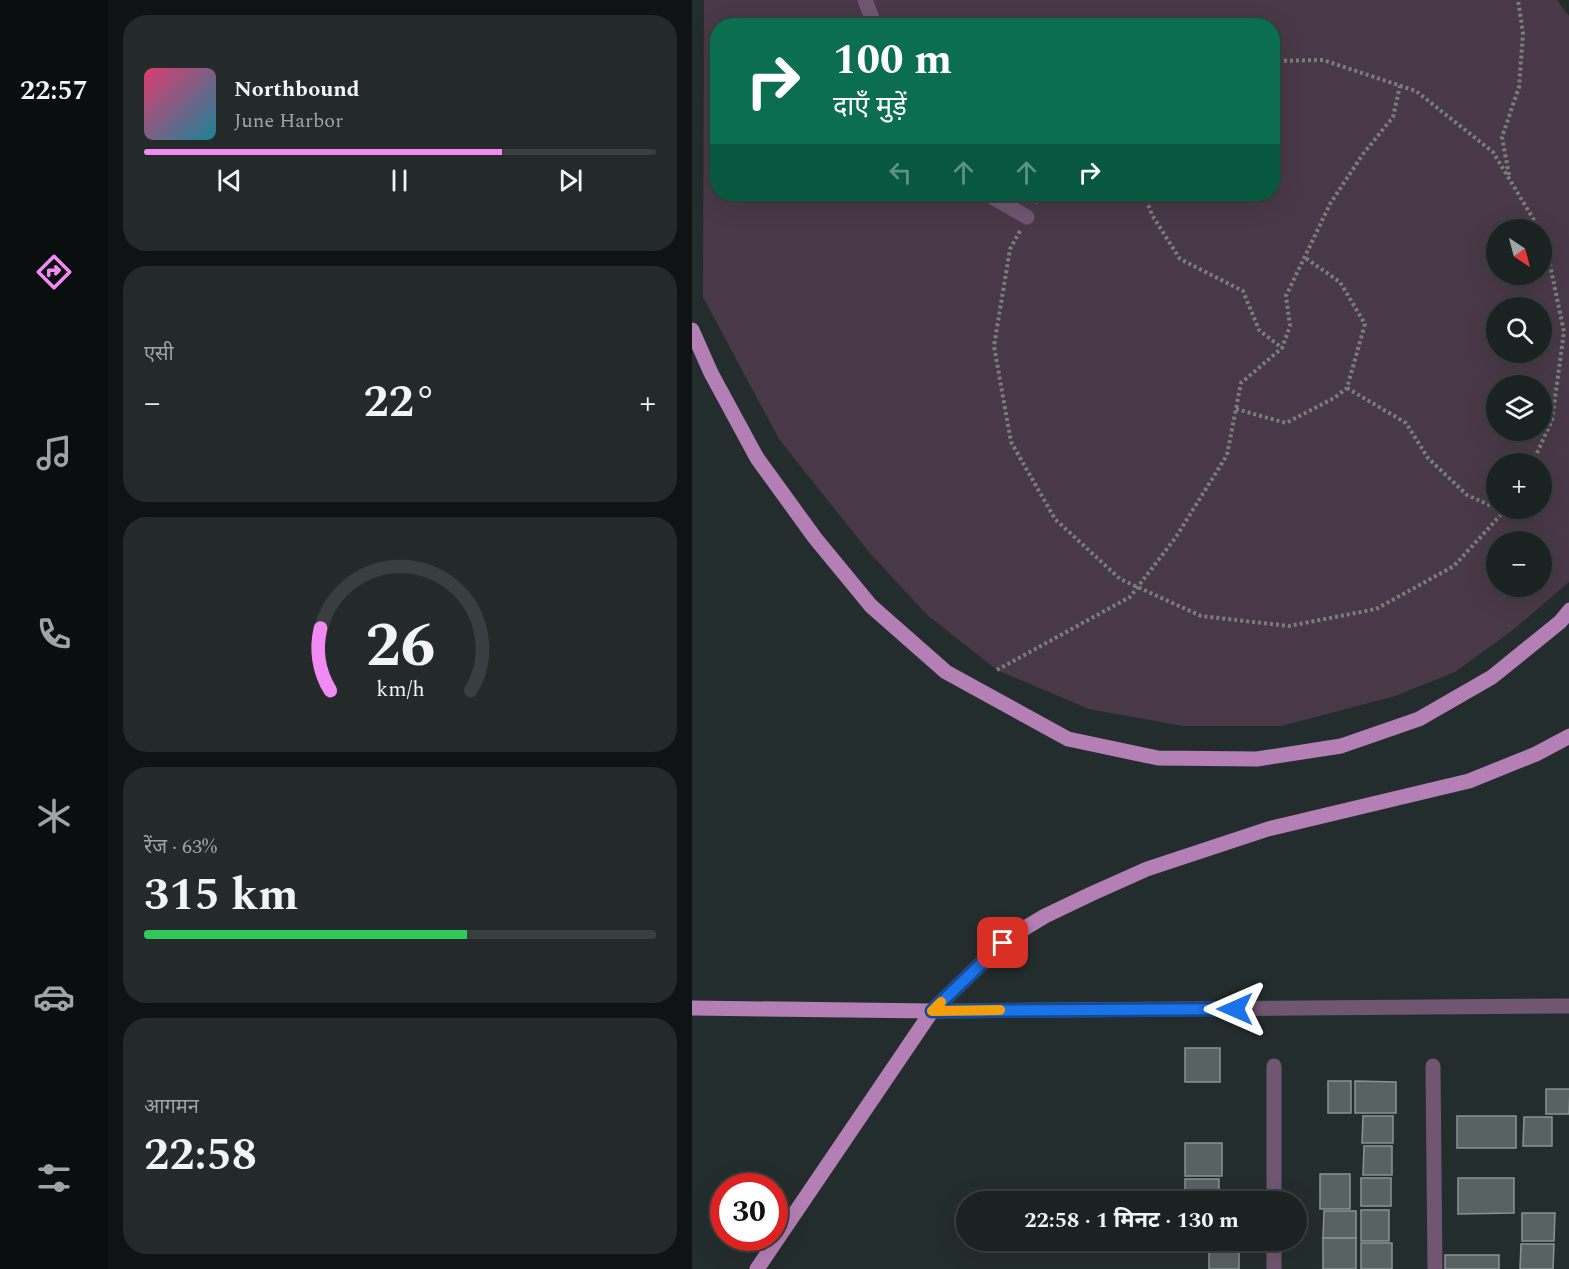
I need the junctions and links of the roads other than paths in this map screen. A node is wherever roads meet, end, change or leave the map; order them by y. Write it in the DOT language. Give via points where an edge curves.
graph roads {
  1 [pos="865,0"];
  2 [pos="872,18"];
  3 [pos="1000,201"];
  4 [pos="1027,217"];
  5 [pos="692,330"];
  6 [pos="1570,610"];
  7 [pos="1570,736"];
  8 [pos="1570,1006"];
  9 [pos="692,1008"];
  10 [pos="932,1011"];
  11 [pos="1274,1066"];
  12 [pos="1433,1066"];
  13 [pos="1274,1191"];
  14 [pos="1274,1251"];
  15 [pos="757,1269"];
  16 [pos="1274,1269"];
  17 [pos="1435,1269"];
  1 -- 2 [label="street"];
  3 -- 4 [label="street"];
  5 -- 6 [label="main road" via="757,458 871,606 946,672 1068,739 1158,758 1257,759 1341,746 1420,719 1492,677"];
  7 -- 10 [label="main road" via="1469,781 1268,830 1147,869 1020,931"];
  8 -- 10 [label="street"];
  9 -- 10 [label="main road"];
  10 -- 15 [label="main road"];
  11 -- 13 [label="street"];
  12 -- 17 [label="street"];
  14 -- 16 [label="street"];
}
